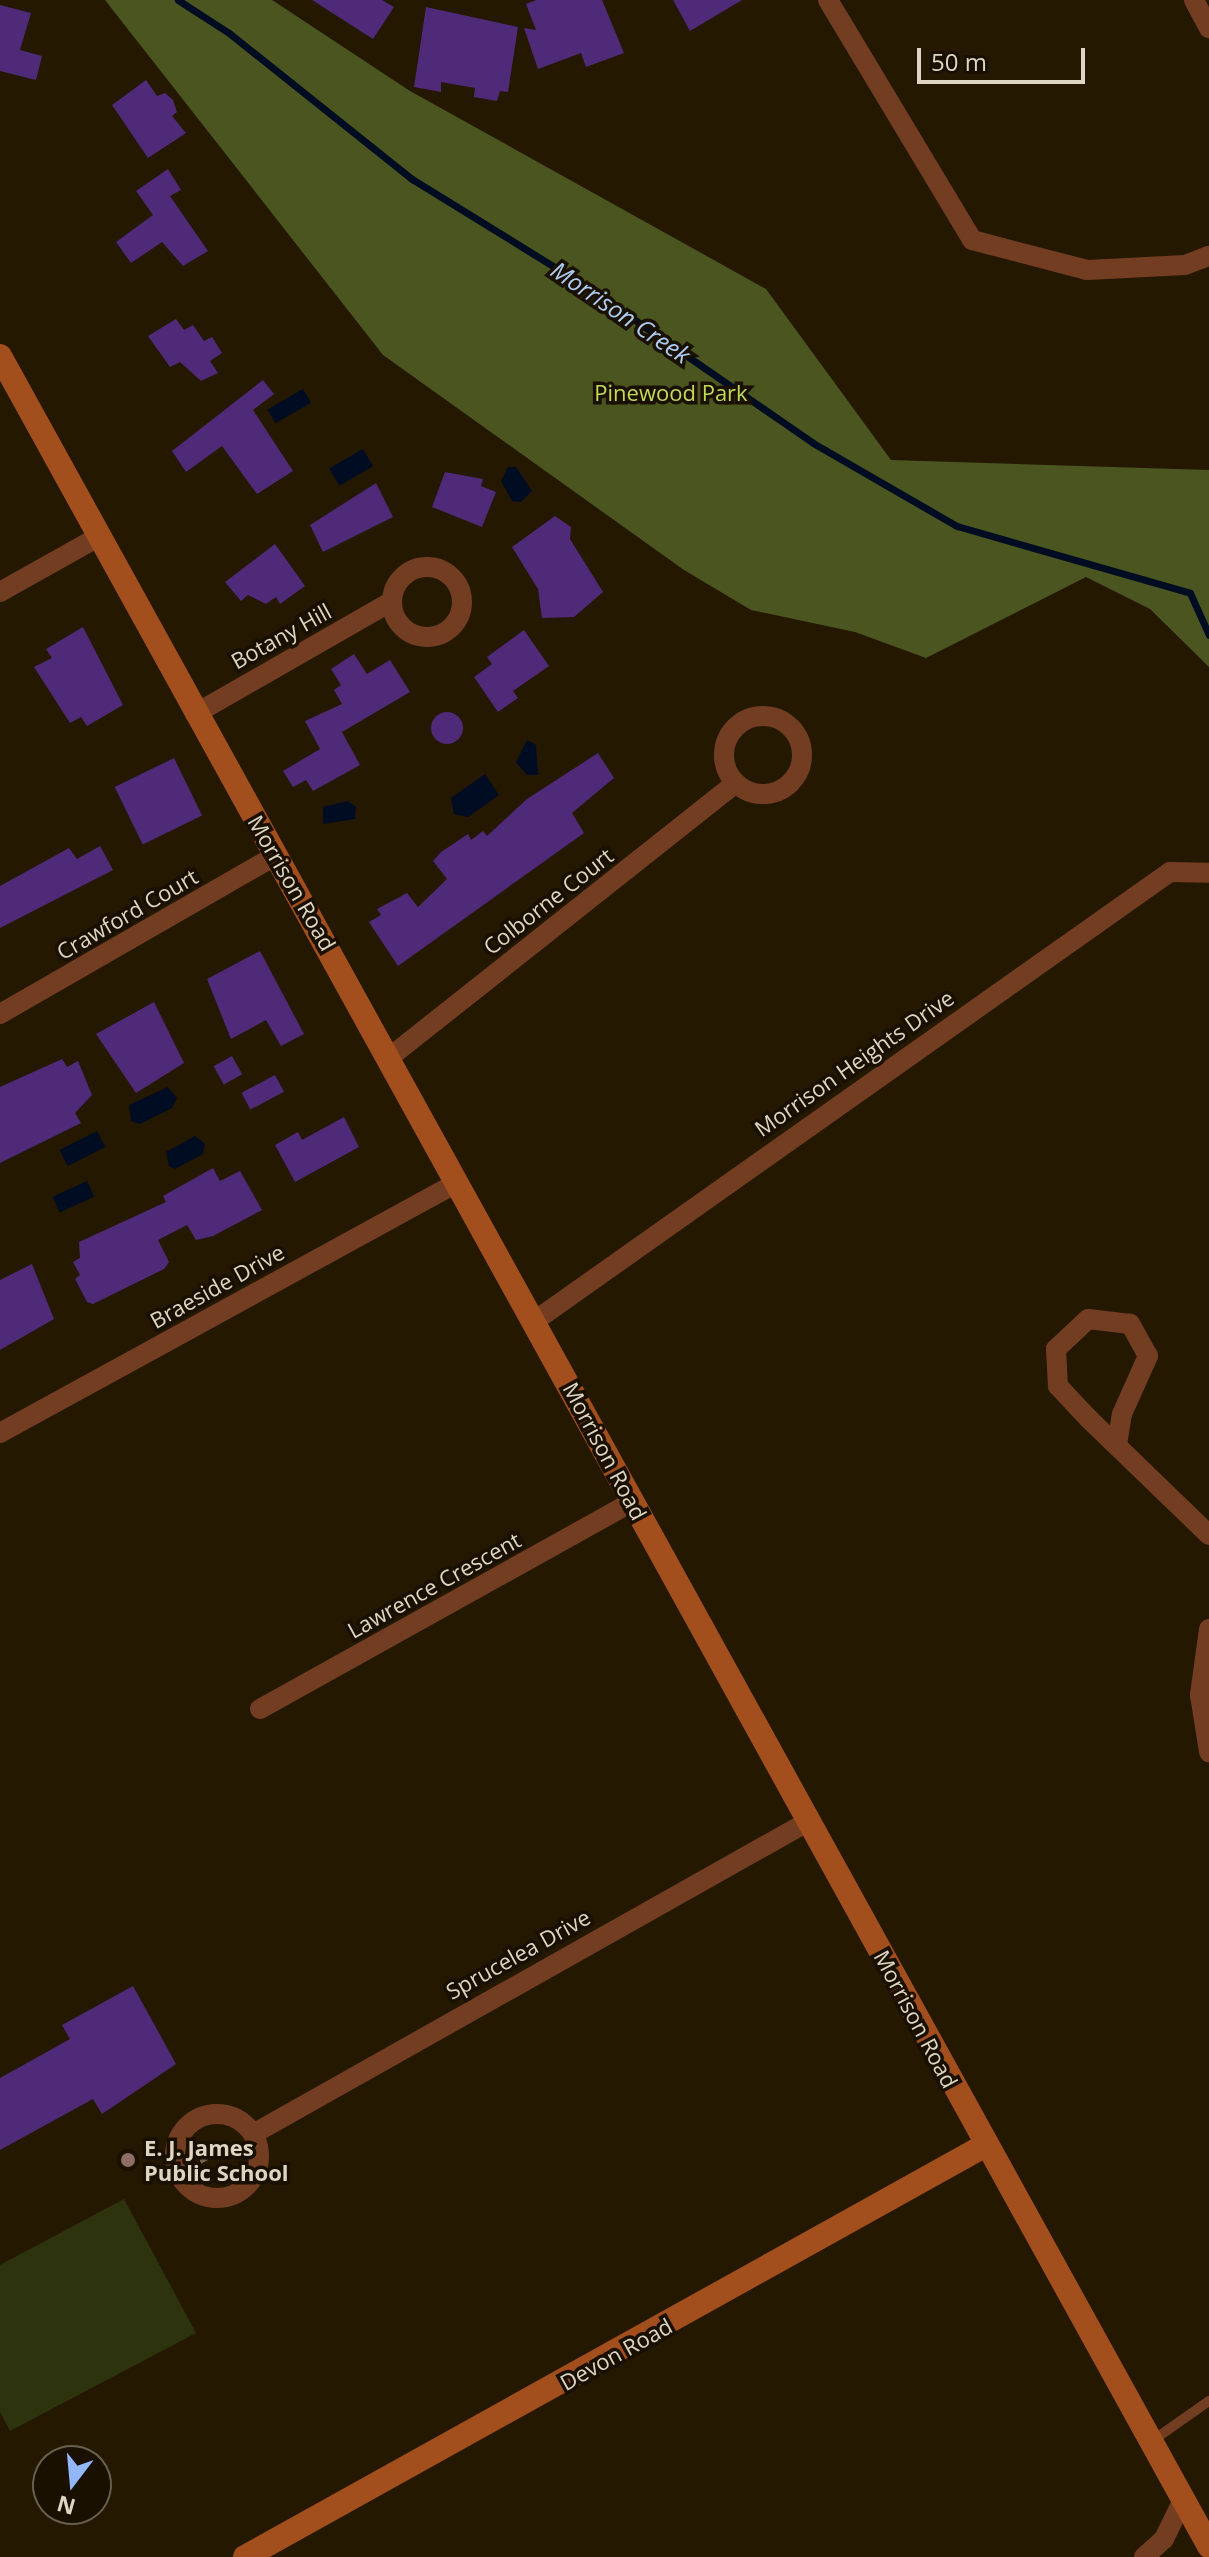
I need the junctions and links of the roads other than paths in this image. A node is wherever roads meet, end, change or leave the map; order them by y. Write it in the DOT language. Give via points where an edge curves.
graph roads {
  1 [pos="828,0"];
  2 [pos="1194,0"];
  3 [pos="1209,28"];
  4 [pos="1209,256"];
  5 [pos="0,356"];
  6 [pos="98,537"];
  7 [pos="0,592"];
  8 [pos="392,601"];
  9 [pos="195,714"];
  10 [pos="736,783"];
  11 [pos="277,855"];
  12 [pos="1209,873"];
  13 [pos="0,1014"];
  14 [pos="390,1057"];
  15 [pos="458,1182"];
  16 [pos="536,1320"];
  17 [pos="0,1433"];
  18 [pos="1117,1445"];
  19 [pos="632,1502"];
  20 [pos="1209,1535"];
  21 [pos="1209,1629"];
  22 [pos="260,1709"];
  23 [pos="1209,1752"];
  24 [pos="809,1821"];
  25 [pos="253,2134"];
  26 [pos="984,2146"];
  27 [pos="1209,2401"];
  28 [pos="1150,2442"];
  29 [pos="1183,2500"];
  30 [pos="1209,2546"];
  31 [pos="245,2557"];
  32 [pos="1144,2557"];
  1 -- 4 [label="street" via="972,240 1087,270 1185,265"];
  2 -- 3 [label="street"];
  5 -- 6 [label="street, Morrison Road"];
  6 -- 7 [label="street"];
  6 -- 9 [label="street, Morrison Road"];
  8 -- 9 [label="street, Botany Hill"];
  9 -- 11 [label="street, Morrison Road"];
  10 -- 14 [label="street, Colborne Court"];
  11 -- 13 [label="street, Crawford Court"];
  11 -- 14 [label="street, Morrison Road"];
  12 -- 16 [label="street, Morrison Heights Drive" via="1170,872"];
  14 -- 15 [label="street, Morrison Road"];
  15 -- 16 [label="street, Morrison Road"];
  15 -- 17 [label="street, Braeside Drive"];
  16 -- 19 [label="street, Morrison Road"];
  18 -- 18 [label="street" via="1054,1374 1056,1349 1088,1319 1130,1324 1148,1356 1122,1414"];
  18 -- 20 [label="street"];
  19 -- 22 [label="street, Lawrence Crescent"];
  19 -- 24 [label="street, Morrison Road"];
  21 -- 23 [label="street" via="1200,1695"];
  24 -- 25 [label="street, Sprucelea Drive"];
  24 -- 26 [label="street, Morrison Road"];
  25 -- 25 [label="street" via="258,2167 237,2193 203,2196 179,2173 179,2136 197,2119 234,2117"];
  26 -- 28 [label="street, Morrison Road"];
  26 -- 31 [label="street, Devon Road"];
  27 -- 28 [label="lane"];
  28 -- 29 [label="street, Morrison Road"];
  29 -- 30 [label="street, Morrison Road"];
  29 -- 32 [label="street" via="1164,2539"];
}
